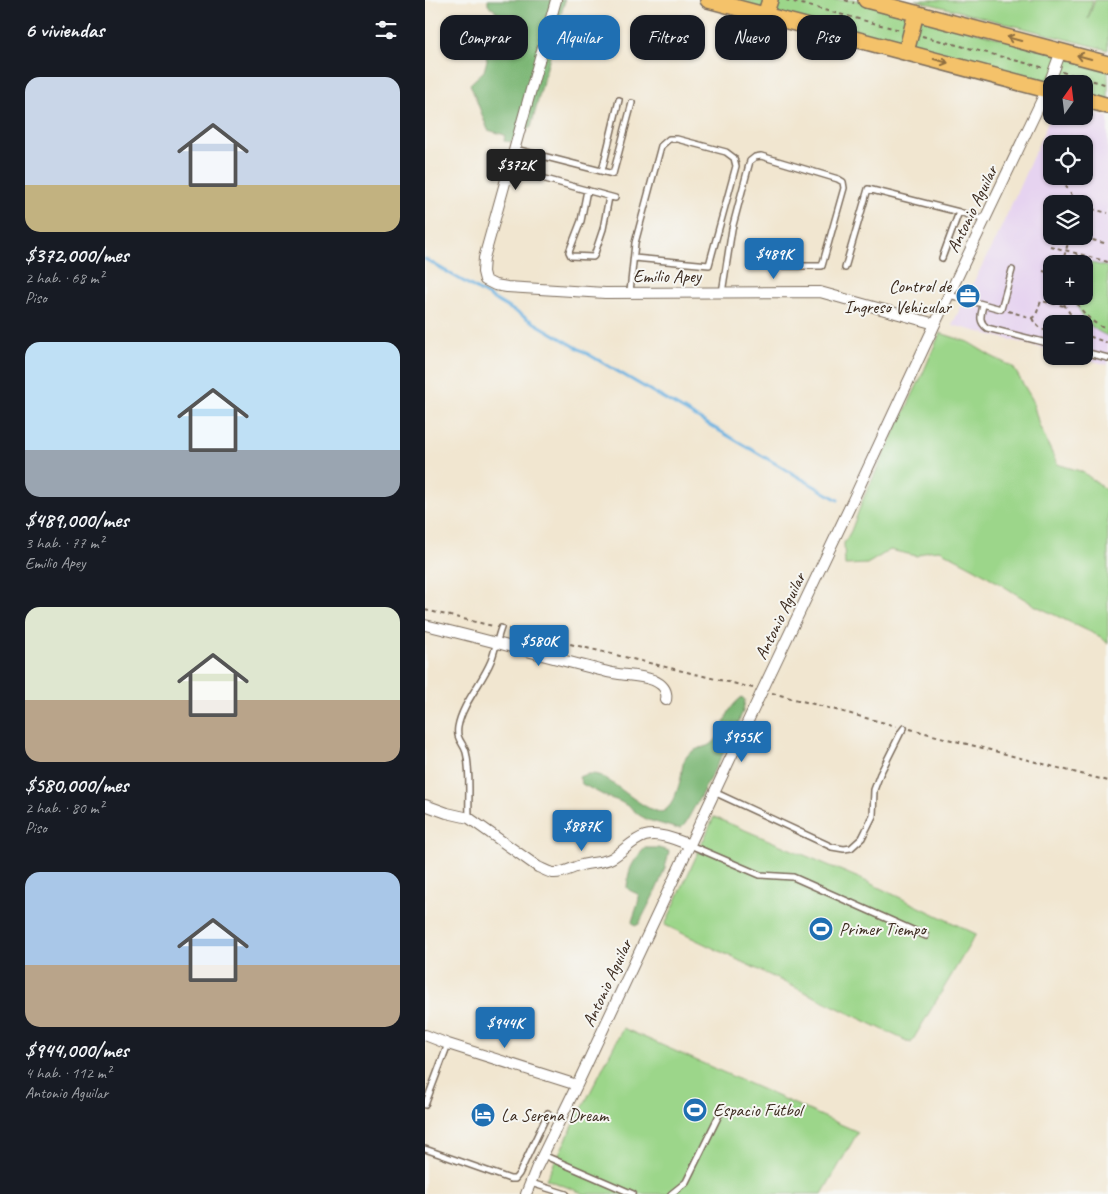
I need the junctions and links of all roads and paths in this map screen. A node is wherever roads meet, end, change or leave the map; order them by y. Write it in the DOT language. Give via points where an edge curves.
graph roads {
  1 [pos="556,0"];
  2 [pos="708,0"];
  3 [pos="769,0"];
  4 [pos="786,0"];
  5 [pos="866,0"];
  6 [pos="916,13"];
  7 [pos="765,15"];
  8 [pos="787,21"];
  9 [pos="911,33"];
  10 [pos="1061,51"];
  11 [pos="906,52"];
  12 [pos="1108,64"];
  13 [pos="1054,70"];
  14 [pos="1053,75"];
  15 [pos="1108,85"];
  16 [pos="1043,88"];
  17 [pos="619,100"];
  18 [pos="1043,102"];
  19 [pos="1093,102"];
  20 [pos="631,103"];
  21 [pos="1108,106"];
  22 [pos="514,149"];
  23 [pos="509,169"];
  24 [pos="602,171"];
  25 [pos="587,190"];
  26 [pos="609,196"];
  27 [pos="615,198"];
  28 [pos="1093,209"];
  29 [pos="959,212"];
  30 [pos="1108,213"];
  31 [pos="985,220"];
  32 [pos="1093,240"];
  33 [pos="1108,244"];
  34 [pos="1068,245"];
  35 [pos="1050,246"];
  36 [pos="1066,251"];
  37 [pos="1077,254"];
  38 [pos="1065,255"];
  39 [pos="633,258"];
  40 [pos="942,258"];
  41 [pos="1108,262"];
  42 [pos="777,266"];
  43 [pos="845,268"];
  44 [pos="1012,270"];
  45 [pos="630,292"];
  46 [pos="722,293"];
  47 [pos="949,295"];
  48 [pos="983,305"];
  49 [pos="1078,305"];
  50 [pos="1065,306"];
  51 [pos="1001,310"];
  52 [pos="1071,315"];
  53 [pos="1033,318"];
  54 [pos="935,324"];
  55 [pos="1043,330"];
  56 [pos="1108,330"];
  57 [pos="1093,338"];
  58 [pos="1043,342"];
  59 [pos="1108,342"];
  60 [pos="1093,354"];
  61 [pos="1108,358"];
  62 [pos="425,625"];
  63 [pos="501,628"];
  64 [pos="496,642"];
  65 [pos="666,700"];
  66 [pos="904,728"];
  67 [pos="715,792"];
  68 [pos="425,805"];
  69 [pos="469,818"];
  70 [pos="690,845"];
  71 [pos="926,936"];
  72 [pos="425,1036"];
  73 [pos="448,1044"];
  74 [pos="577,1085"];
  75 [pos="425,1105"];
  76 [pos="723,1107"];
  77 [pos="548,1114"];
  78 [pos="425,1149"];
  79 [pos="543,1154"];
  80 [pos="523,1164"];
  81 [pos="536,1169"];
  82 [pos="530,1183"];
  83 [pos="526,1194"];
  84 [pos="566,1194"];
  85 [pos="633,1194"];
  86 [pos="671,1194"];
  1 -- 22 [label="street"];
  2 -- 7 [label="main road"];
  3 -- 7 [label="main road"];
  4 -- 9 [label="path"];
  5 -- 6 [label="main road"];
  6 -- 9 [label="main road"];
  10 -- 6 [label="main road, one-way"];
  8 -- 11 [label="main road"];
  9 -- 11 [label="main road"];
  9 -- 13 [label="path"];
  12 -- 10 [label="main road, one-way"];
  10 -- 13 [label="street, Antonio Aguilar"];
  11 -- 16 [label="main road, one-way"];
  13 -- 14 [label="street, Antonio Aguilar"];
  13 -- 15 [label="path"];
  17 -- 24 [label="lane"];
  18 -- 31 [label="street, Antonio Aguilar"];
  19 -- 21 [label="main road"];
  20 -- 24 [label="lane" via="613,173"];
  22 -- 23 [label="street"];
  22 -- 24 [label="lane"];
  23 -- 25 [label="lane"];
  23 -- 45 [label="street, Emilio Apey" via="484,258 485,280 507,287"];
  25 -- 26 [label="lane"];
  25 -- 26 [label="lane" via="581,221 569,252 571,256 594,256"];
  26 -- 27 [label="lane"];
  28 -- 30 [label="path"];
  29 -- 31 [label="lane"];
  29 -- 40 [label="lane"];
  29 -- 43 [label="lane" via="868,189"];
  31 -- 47 [label="street, Antonio Aguilar"];
  32 -- 33 [label="path"];
  34 -- 36 [label="path"];
  35 -- 36 [label="path"];
  36 -- 37 [label="path"];
  36 -- 38 [label="path"];
  37 -- 41 [label="path"];
  39 -- 39 [label="lane" via="661,146 669,139 677,139 726,152 734,158 736,166 709,265"];
  39 -- 45 [label="lane"];
  42 -- 46 [label="lane" via="822,266 843,182 761,156 755,157 750,162 732,230"];
  44 -- 51 [label="lane"];
  45 -- 46 [label="street, Emilio Apey"];
  46 -- 54 [label="street, Emilio Apey" via="820,292"];
  47 -- 48 [label="lane"];
  47 -- 54 [label="street, Antonio Aguilar"];
  48 -- 51 [label="lane"];
  48 -- 58 [label="lane" via="980,320 987,328"];
  49 -- 56 [label="path" via="1087,316"];
  50 -- 52 [label="path"];
  50 -- 53 [label="path" via="1041,301"];
  51 -- 53 [label="path"];
  53 -- 55 [label="path"];
  54 -- 67 [label="street, Antonio Aguilar"];
  57 -- 59 [label="path"];
  60 -- 61 [label="lane"];
  62 -- 64 [label="street"];
  63 -- 64 [label="lane"];
  64 -- 65 [label="street" via="607,672 653,680 665,689"];
  64 -- 69 [label="lane" via="491,662 468,702 458,728 469,768"];
  66 -- 67 [label="lane" via="874,790 873,816 862,838 851,848 831,848"];
  67 -- 70 [label="street, Antonio Aguilar"];
  68 -- 69 [label="street"];
  69 -- 70 [label="street" via="538,867 554,873 611,858 645,836 679,840"];
  70 -- 71 [label="lane" via="760,875 793,877"];
  70 -- 74 [label="street, Antonio Aguilar"];
  72 -- 73 [label="street"];
  73 -- 74 [label="street"];
  73 -- 75 [label="lane"];
  74 -- 79 [label="street, Antonio Aguilar"];
  76 -- 86 [label="lane" via="687,1182"];
  77 -- 80 [label="lane"];
  78 -- 80 [label="lane" via="510,1179 515,1179"];
  79 -- 81 [label="street, Antonio Aguilar"];
  79 -- 85 [label="lane"];
  80 -- 81 [label="lane"];
  81 -- 82 [label="street, Antonio Aguilar"];
  82 -- 83 [label="street, Antonio Aguilar"];
  82 -- 84 [label="lane"];
}
